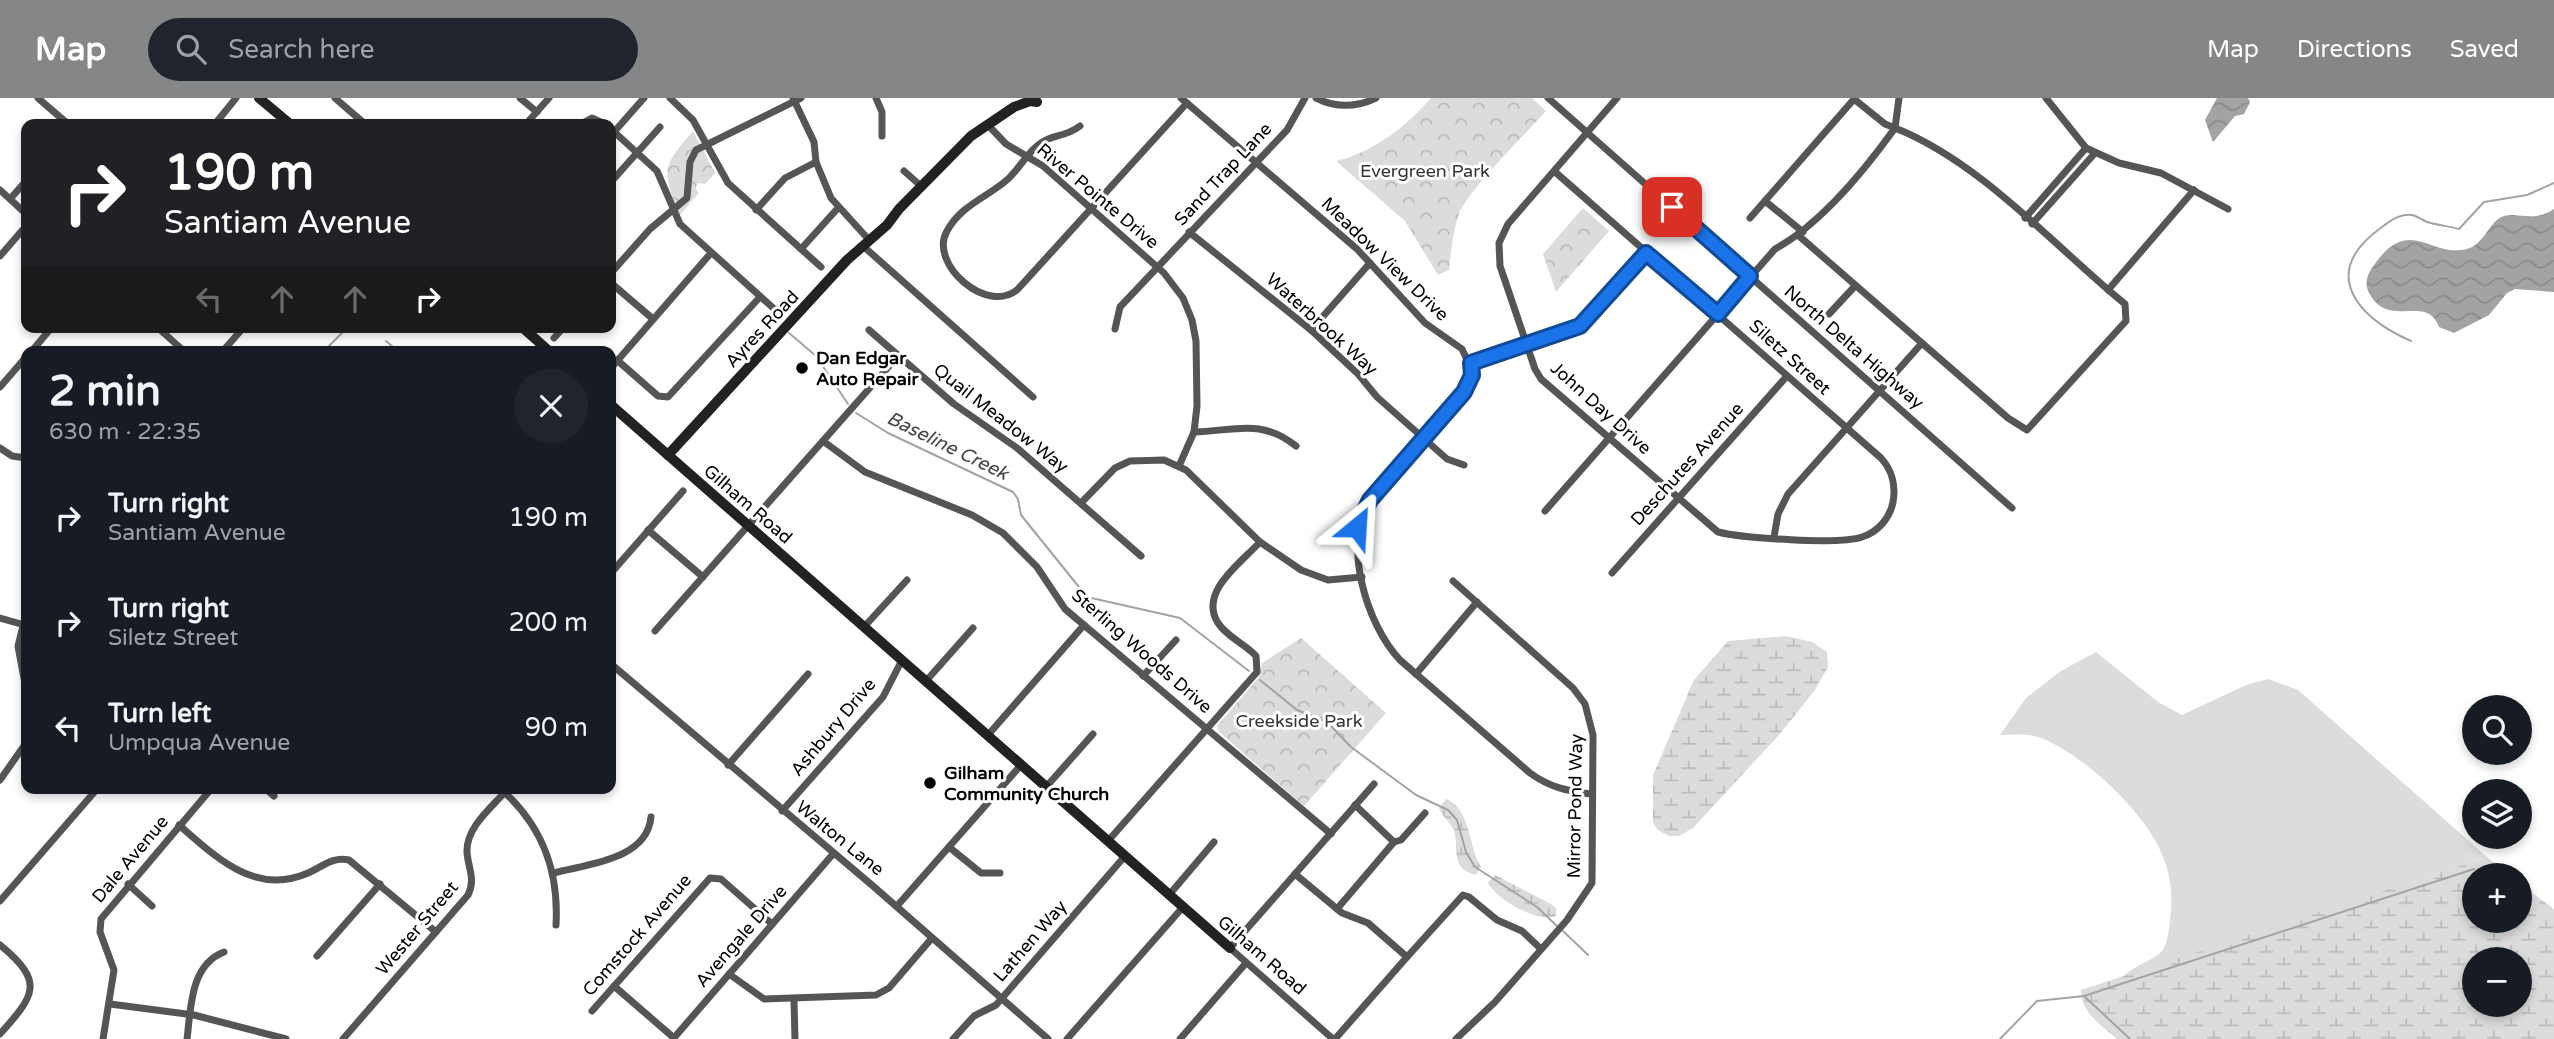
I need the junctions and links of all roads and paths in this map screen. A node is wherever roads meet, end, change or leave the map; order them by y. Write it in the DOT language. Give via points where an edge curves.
graph roads {
  1 [pos="38,98"];
  2 [pos="236,98"];
  3 [pos="260,98"];
  4 [pos="335,98"];
  5 [pos="520,98"];
  6 [pos="549,98"];
  7 [pos="644,98"];
  8 [pos="670,98"];
  9 [pos="877,98"];
  10 [pos="1048,98"];
  11 [pos="1305,98"];
  12 [pos="1316,98"];
  13 [pos="1376,98"];
  14 [pos="1548,98"];
  15 [pos="1617,98"];
  16 [pos="1855,98"];
  17 [pos="1899,98"];
  18 [pos="2046,98"];
  19 [pos="796,99"];
  20 [pos="1184,101"];
  21 [pos="537,113"];
  22 [pos="62,119"];
  23 [pos="221,119"];
  24 [pos="284,119"];
  25 [pos="359,119"];
  26 [pos="531,119"];
  27 [pos="987,124"];
  28 [pos="1080,126"];
  29 [pos="616,127"];
  30 [pos="660,127"];
  31 [pos="1895,128"];
  32 [pos="1587,132"];
  33 [pos="616,134"];
  34 [pos="882,136"];
  35 [pos="705,144"];
  36 [pos="2087,148"];
  37 [pos="637,152"];
  38 [pos="2095,153"];
  39 [pos="1027,156"];
  40 [pos="816,162"];
  41 [pos="1255,162"];
  42 [pos="904,171"];
  43 [pos="1554,171"];
  44 [pos="616,176"];
  45 [pos="921,186"];
  46 [pos="21,187"];
  47 [pos="0,190"];
  48 [pos="2194,190"];
  49 [pos="10,199"];
  50 [pos="1765,201"];
  51 [pos="838,208"];
  52 [pos="1090,208"];
  53 [pos="21,209"];
  54 [pos="2228,209"];
  55 [pos="673,210"];
  56 [pos="756,210"];
  57 [pos="1750,218"];
  58 [pos="2025,218"];
  59 [pos="2032,224"];
  60 [pos="21,232"];
  61 [pos="1189,232"];
  62 [pos="1801,234"];
  63 [pos="866,244"];
  64 [pos="801,249"];
  65 [pos="711,253"];
  66 [pos="1646,253"];
  67 [pos="0,256"];
  68 [pos="1370,263"];
  69 [pos="1156,266"];
  70 [pos="616,267"];
  71 [pos="821,267"];
  72 [pos="1750,276"];
  73 [pos="1855,286"];
  74 [pos="616,287"];
  75 [pos="2108,290"];
  76 [pos="760,297"];
  77 [pos="1718,314"];
  78 [pos="1829,314"];
  79 [pos="781,315"];
  80 [pos="653,319"];
  81 [pos="1115,328"];
  82 [pos="869,330"];
  83 [pos="1311,330"];
  84 [pos="164,333"];
  85 [pos="529,333"];
  86 [pos="559,333"];
  87 [pos="554,338"];
  88 [pos="1922,343"];
  89 [pos="1525,345"];
  90 [pos="178,346"];
  91 [pos="543,346"];
  92 [pos="898,356"];
  93 [pos="617,360"];
  94 [pos="21,363"];
  95 [pos="1471,363"];
  96 [pos="1787,376"];
  97 [pos="0,387"];
  98 [pos="1881,391"];
  99 [pos="1032,397"];
  100 [pos="616,409"];
  101 [pos="1847,428"];
  102 [pos="1194,432"];
  103 [pos="1609,438"];
  104 [pos="1424,439"];
  105 [pos="823,441"];
  106 [pos="1296,446"];
  107 [pos="0,448"];
  108 [pos="668,455"];
  109 [pos="21,457"];
  110 [pos="1464,464"];
  111 [pos="1179,466"];
  112 [pos="683,491"];
  113 [pos="1678,498"];
  114 [pos="1081,503"];
  115 [pos="2012,508"];
  116 [pos="1545,511"];
  117 [pos="749,526"];
  118 [pos="648,530"];
  119 [pos="1774,537"];
  120 [pos="1260,542"];
  121 [pos="1141,556"];
  122 [pos="616,566"];
  123 [pos="1612,573"];
  124 [pos="1362,577"];
  125 [pos="703,578"];
  126 [pos="907,580"];
  127 [pos="1453,581"];
  128 [pos="1477,602"];
  129 [pos="0,618"];
  130 [pos="21,624"];
  131 [pos="1084,625"];
  132 [pos="864,627"];
  133 [pos="973,628"];
  134 [pos="655,631"];
  135 [pos="1176,639"];
  136 [pos="902,660"];
  137 [pos="21,668"];
  138 [pos="616,668"];
  139 [pos="808,674"];
  140 [pos="1416,674"];
  141 [pos="1143,676"];
  142 [pos="926,681"];
  143 [pos="1209,728"];
  144 [pos="1093,734"];
  145 [pos="988,736"];
  146 [pos="21,750"];
  147 [pos="728,765"];
  148 [pos="1021,765"];
  149 [pos="0,780"];
  150 [pos="1374,784"];
  151 [pos="1046,787"];
  152 [pos="93,794"];
  153 [pos="207,794"];
  154 [pos="272,794"];
  155 [pos="501,794"];
  156 [pos="506,794"];
  157 [pos="1591,794"];
  158 [pos="274,796"];
  159 [pos="1355,806"];
  160 [pos="782,811"];
  161 [pos="1425,813"];
  162 [pos="651,817"];
  163 [pos="179,825"];
  164 [pos="1331,834"];
  165 [pos="1108,841"];
  166 [pos="1214,842"];
  167 [pos="1394,842"];
  168 [pos="949,847"];
  169 [pos="833,854"];
  170 [pos="1125,856"];
  171 [pos="554,873"];
  172 [pos="1000,873"];
  173 [pos="1295,874"];
  174 [pos="128,884"];
  175 [pos="380,884"];
  176 [pos="1169,895"];
  177 [pos="0,901"];
  178 [pos="152,906"];
  179 [pos="897,906"];
  180 [pos="1183,907"];
  181 [pos="1338,909"];
  182 [pos="772,924"];
  183 [pos="556,925"];
  184 [pos="436,932"];
  185 [pos="932,938"];
  186 [pos="0,945"];
  187 [pos="1230,948"];
  188 [pos="1541,949"];
  189 [pos="224,952"];
  190 [pos="317,956"];
  191 [pos="1407,957"];
  192 [pos="1246,963"];
  193 [pos="729,974"];
  194 [pos="614,986"];
  195 [pos="1002,998"];
  196 [pos="794,1000"];
  197 [pos="110,1004"];
  198 [pos="592,1011"];
  199 [pos="190,1014"];
  200 [pos="0,1034"];
  201 [pos="267,1037"];
  202 [pos="103,1039"];
  203 [pos="187,1039"];
  204 [pos="286,1039"];
  205 [pos="343,1039"];
  206 [pos="673,1039"];
  207 [pos="795,1039"];
  208 [pos="953,1039"];
  209 [pos="1048,1039"];
  210 [pos="1068,1039"];
  211 [pos="1180,1039"];
  212 [pos="1334,1039"];
  213 [pos="1456,1039"];
  1 -- 22 [label="street"];
  2 -- 23 [label="street"];
  3 -- 24 [label="street"];
  4 -- 25 [label="street"];
  5 -- 21 [label="street"];
  6 -- 21 [label="street"];
  7 -- 29 [label="street"];
  8 -- 35 [label="street" via="693,120"];
  9 -- 34 [label="street"];
  10 -- 27 [label="street, Ayres Road" via="1014,107"];
  11 -- 41 [label="street, Sand Trap Lane" via="1287,130"];
  12 -- 13 [label="street" via="1352,106"];
  14 -- 32 [label="street, North Delta Highway"];
  15 -- 32 [label="street, John Day Drive"];
  16 -- 31 [label="street"];
  16 -- 50 [label="street"];
  17 -- 31 [label="street"];
  18 -- 36 [label="street"];
  19 -- 35 [label="street"];
  19 -- 40 [label="street" via="814,142"];
  20 -- 41 [label="street, Meadow View Drive"];
  20 -- 52 [label="street"];
  21 -- 26 [label="street"];
  27 -- 39 [label="street, River Pointe Drive" via="1006,144"];
  27 -- 45 [label="street, Ayres Road"];
  28 -- 39 [label="street" via="1068,135 1043,141"];
  30 -- 37 [label="street"];
  31 -- 58 [label="street" via="1947,155"];
  31 -- 62 [label="street"];
  32 -- 43 [label="street, John Day Drive"];
  32 -- 72 [label="street, North Delta Highway"];
  33 -- 37 [label="street"];
  35 -- 55 [label="street" via="690,159 689,195"];
  35 -- 56 [label="street" via="728,183"];
  36 -- 38 [label="street"];
  36 -- 58 [label="street"];
  37 -- 44 [label="street"];
  37 -- 55 [label="street" via="660,175"];
  38 -- 48 [label="street" via="2161,173"];
  38 -- 59 [label="street"];
  39 -- 52 [label="street, River Pointe Drive"];
  39 -- 52 [label="street" via="1006,181 973,201 945,233 945,259 975,289 996,298 1014,293"];
  40 -- 51 [label="street"];
  40 -- 56 [label="street" via="785,178"];
  41 -- 61 [label="street, Sand Trap Lane"];
  41 -- 68 [label="street, Meadow View Drive"];
  42 -- 45 [label="street"];
  43 -- 66 [label="street, Siletz Street"];
  43 -- 89 [label="street, John Day Drive" via="1508,224 1499,243 1500,266"];
  45 -- 63 [label="street, Ayres Road"];
  46 -- 49 [label="street"];
  47 -- 49 [label="street"];
  48 -- 54 [label="street"];
  48 -- 75 [label="street"];
  49 -- 53 [label="street"];
  50 -- 57 [label="street"];
  50 -- 62 [label="street"];
  51 -- 63 [label="street"];
  51 -- 64 [label="street"];
  52 -- 69 [label="street, River Pointe Drive"];
  55 -- 65 [label="street"];
  55 -- 70 [label="street"];
  56 -- 64 [label="street"];
  58 -- 59 [label="street"];
  59 -- 75 [label="street"];
  60 -- 67 [label="street"];
  61 -- 69 [label="street, Sand Trap Lane"];
  61 -- 83 [label="street, Waterbrook Way"];
  62 -- 72 [label="street" via="1774,249"];
  62 -- 73 [label="street"];
  63 -- 99 [label="street"];
  63 -- 108 [label="street, Ayres Road" via="761,350"];
  64 -- 71 [label="street"];
  65 -- 76 [label="street"];
  65 -- 80 [label="street"];
  66 -- 77 [label="street, Siletz Street"];
  66 -- 89 [label="street" via="1587,321"];
  68 -- 83 [label="street"];
  68 -- 95 [label="street, Meadow View Drive" via="1413,313 1458,345"];
  69 -- 81 [label="street, River Pointe Drive" via="1120,307"];
  69 -- 102 [label="street, River Pointe Drive" via="1177,289 1192,320 1198,406"];
  72 -- 77 [label="street"];
  72 -- 98 [label="street, North Delta Highway"];
  73 -- 78 [label="street"];
  73 -- 88 [label="street"];
  74 -- 80 [label="street"];
  75 -- 88 [label="street" via="2124,304 2126,321 2026,430"];
  76 -- 79 [label="street"];
  76 -- 93 [label="street" via="668,397 658,396"];
  77 -- 96 [label="street, Siletz Street"];
  77 -- 103 [label="street"];
  80 -- 93 [label="street"];
  82 -- 92 [label="street, Quail Meadow Way"];
  83 -- 104 [label="street, Waterbrook Way"];
  84 -- 90 [label="street"];
  85 -- 91 [label="street"];
  86 -- 87 [label="street"];
  88 -- 98 [label="street"];
  89 -- 95 [label="street"];
  89 -- 103 [label="street, John Day Drive" via="1541,379"];
  92 -- 105 [label="street"];
  92 -- 114 [label="street, Quail Meadow Way"];
  94 -- 97 [label="street"];
  95 -- 104 [label="street" via="1470,383"];
  96 -- 101 [label="street, Siletz Street"];
  96 -- 113 [label="street, Deschutes Avenue"];
  98 -- 101 [label="street"];
  98 -- 115 [label="street, North Delta Highway"];
  100 -- 108 [label="street, Gilham Road"];
  101 -- 119 [label="street" via="1788,494"];
  101 -- 119 [label="street, Siletz Street" via="1889,470 1894,496 1885,520 1861,538"];
  102 -- 106 [label="street" via="1257,427"];
  102 -- 111 [label="street, River Pointe Drive"];
  103 -- 113 [label="street, John Day Drive"];
  103 -- 116 [label="street"];
  104 -- 110 [label="street, Waterbrook Way" via="1447,459"];
  104 -- 124 [label="street" via="1362,513 1355,541"];
  105 -- 117 [label="street"];
  105 -- 131 [label="street, Sterling Woods Drive" via="865,472 972,515 1003,533"];
  107 -- 109 [label="street"];
  108 -- 117 [label="street, Gilham Road"];
  111 -- 114 [label="street" via="1164,460 1130,461 1104,477"];
  111 -- 120 [label="street"];
  112 -- 118 [label="street"];
  113 -- 119 [label="street, John Day Drive" via="1718,532"];
  113 -- 123 [label="street, Deschutes Avenue"];
  114 -- 121 [label="street, Quail Meadow Way"];
  117 -- 125 [label="street"];
  117 -- 132 [label="street, Gilham Road"];
  118 -- 122 [label="street"];
  118 -- 125 [label="street"];
  120 -- 124 [label="street" via="1314,577"];
  120 -- 143 [label="street" via="1218,586 1213,606 1218,623 1256,656 1259,669"];
  124 -- 140 [label="street" via="1384,639"];
  125 -- 134 [label="street"];
  126 -- 132 [label="street"];
  127 -- 128 [label="street, Mirror Pond Way"];
  128 -- 140 [label="street"];
  128 -- 157 [label="street, Mirror Pond Way" via="1560,675 1585,704 1593,735"];
  129 -- 130 [label="street"];
  130 -- 137 [label="street"];
  131 -- 141 [label="street, Sterling Woods Drive"];
  131 -- 145 [label="street"];
  132 -- 136 [label="street, Gilham Road"];
  133 -- 142 [label="street"];
  135 -- 141 [label="street"];
  136 -- 142 [label="street, Gilham Road"];
  136 -- 160 [label="street, Ashbury Drive" via="883,697"];
  138 -- 147 [label="street, Walton Lane"];
  139 -- 147 [label="street"];
  140 -- 157 [label="street" via="1537,779 1563,790"];
  141 -- 143 [label="street, Sterling Woods Drive"];
  142 -- 145 [label="street, Gilham Road"];
  143 -- 164 [label="street, Sterling Woods Drive"];
  143 -- 165 [label="street"];
  144 -- 151 [label="street"];
  145 -- 148 [label="street, Gilham Road"];
  146 -- 149 [label="street"];
  147 -- 160 [label="street, Walton Lane"];
  148 -- 151 [label="street, Gilham Road"];
  148 -- 168 [label="street"];
  150 -- 159 [label="street"];
  151 -- 165 [label="street, Gilham Road"];
  152 -- 177 [label="street"];
  153 -- 163 [label="street, Dale Avenue"];
  154 -- 158 [label="street"];
  155 -- 184 [label="street, Wester Street" via="473,828 463,853 472,874 471,890"];
  156 -- 171 [label="street" via="538,833"];
  157 -- 188 [label="street, Mirror Pond Way" via="1594,877 1583,900"];
  159 -- 164 [label="street"];
  159 -- 167 [label="street"];
  160 -- 169 [label="street, Walton Lane"];
  161 -- 167 [label="street"];
  162 -- 171 [label="street" via="647,834 631,849"];
  163 -- 174 [label="street, Dale Avenue"];
  163 -- 175 [label="street" via="225,864 256,879 288,879 344,858"];
  164 -- 173 [label="street"];
  165 -- 170 [label="street, Gilham Road"];
  166 -- 176 [label="street"];
  167 -- 181 [label="street"];
  168 -- 172 [label="street" via="981,873"];
  168 -- 179 [label="street"];
  169 -- 179 [label="street, Walton Lane"];
  169 -- 182 [label="street, Avengale Drive"];
  170 -- 176 [label="street, Gilham Road"];
  170 -- 195 [label="street, Lathen Way"];
  171 -- 183 [label="street"];
  173 -- 181 [label="street"];
  173 -- 187 [label="street"];
  174 -- 178 [label="street"];
  174 -- 197 [label="street, Dale Avenue" via="104,912 99,926 114,964"];
  175 -- 184 [label="street"];
  175 -- 190 [label="street"];
  176 -- 180 [label="street, Gilham Road"];
  179 -- 185 [label="street, Walton Lane"];
  180 -- 187 [label="street, Gilham Road"];
  180 -- 210 [label="street"];
  181 -- 191 [label="street" via="1366,921"];
  182 -- 193 [label="street, Avengale Drive"];
  182 -- 194 [label="street, Comstock Avenue" via="721,879 710,878"];
  184 -- 205 [label="street, Wester Street"];
  185 -- 195 [label="street, Walton Lane"];
  185 -- 196 [label="street" via="881,994"];
  186 -- 200 [label="street" via="25,967 32,986 27,1002"];
  187 -- 192 [label="street, Gilham Road"];
  188 -- 191 [label="street" via="1522,931 1497,920 1463,895"];
  188 -- 213 [label="street, Mirror Pond Way"];
  189 -- 199 [label="street" via="210,959 201,971"];
  191 -- 212 [label="street"];
  192 -- 211 [label="street"];
  192 -- 212 [label="street, Gilham Road"];
  193 -- 196 [label="street" via="758,998"];
  193 -- 206 [label="street, Avengale Drive"];
  194 -- 198 [label="street, Comstock Avenue"];
  194 -- 206 [label="street"];
  195 -- 208 [label="street, Lathen Way" via="974,1016"];
  195 -- 209 [label="street, Walton Lane"];
  196 -- 207 [label="street"];
  197 -- 199 [label="street"];
  197 -- 202 [label="street, Dale Avenue"];
  199 -- 201 [label="street"];
  199 -- 203 [label="street"];
  201 -- 204 [label="street"];
}
